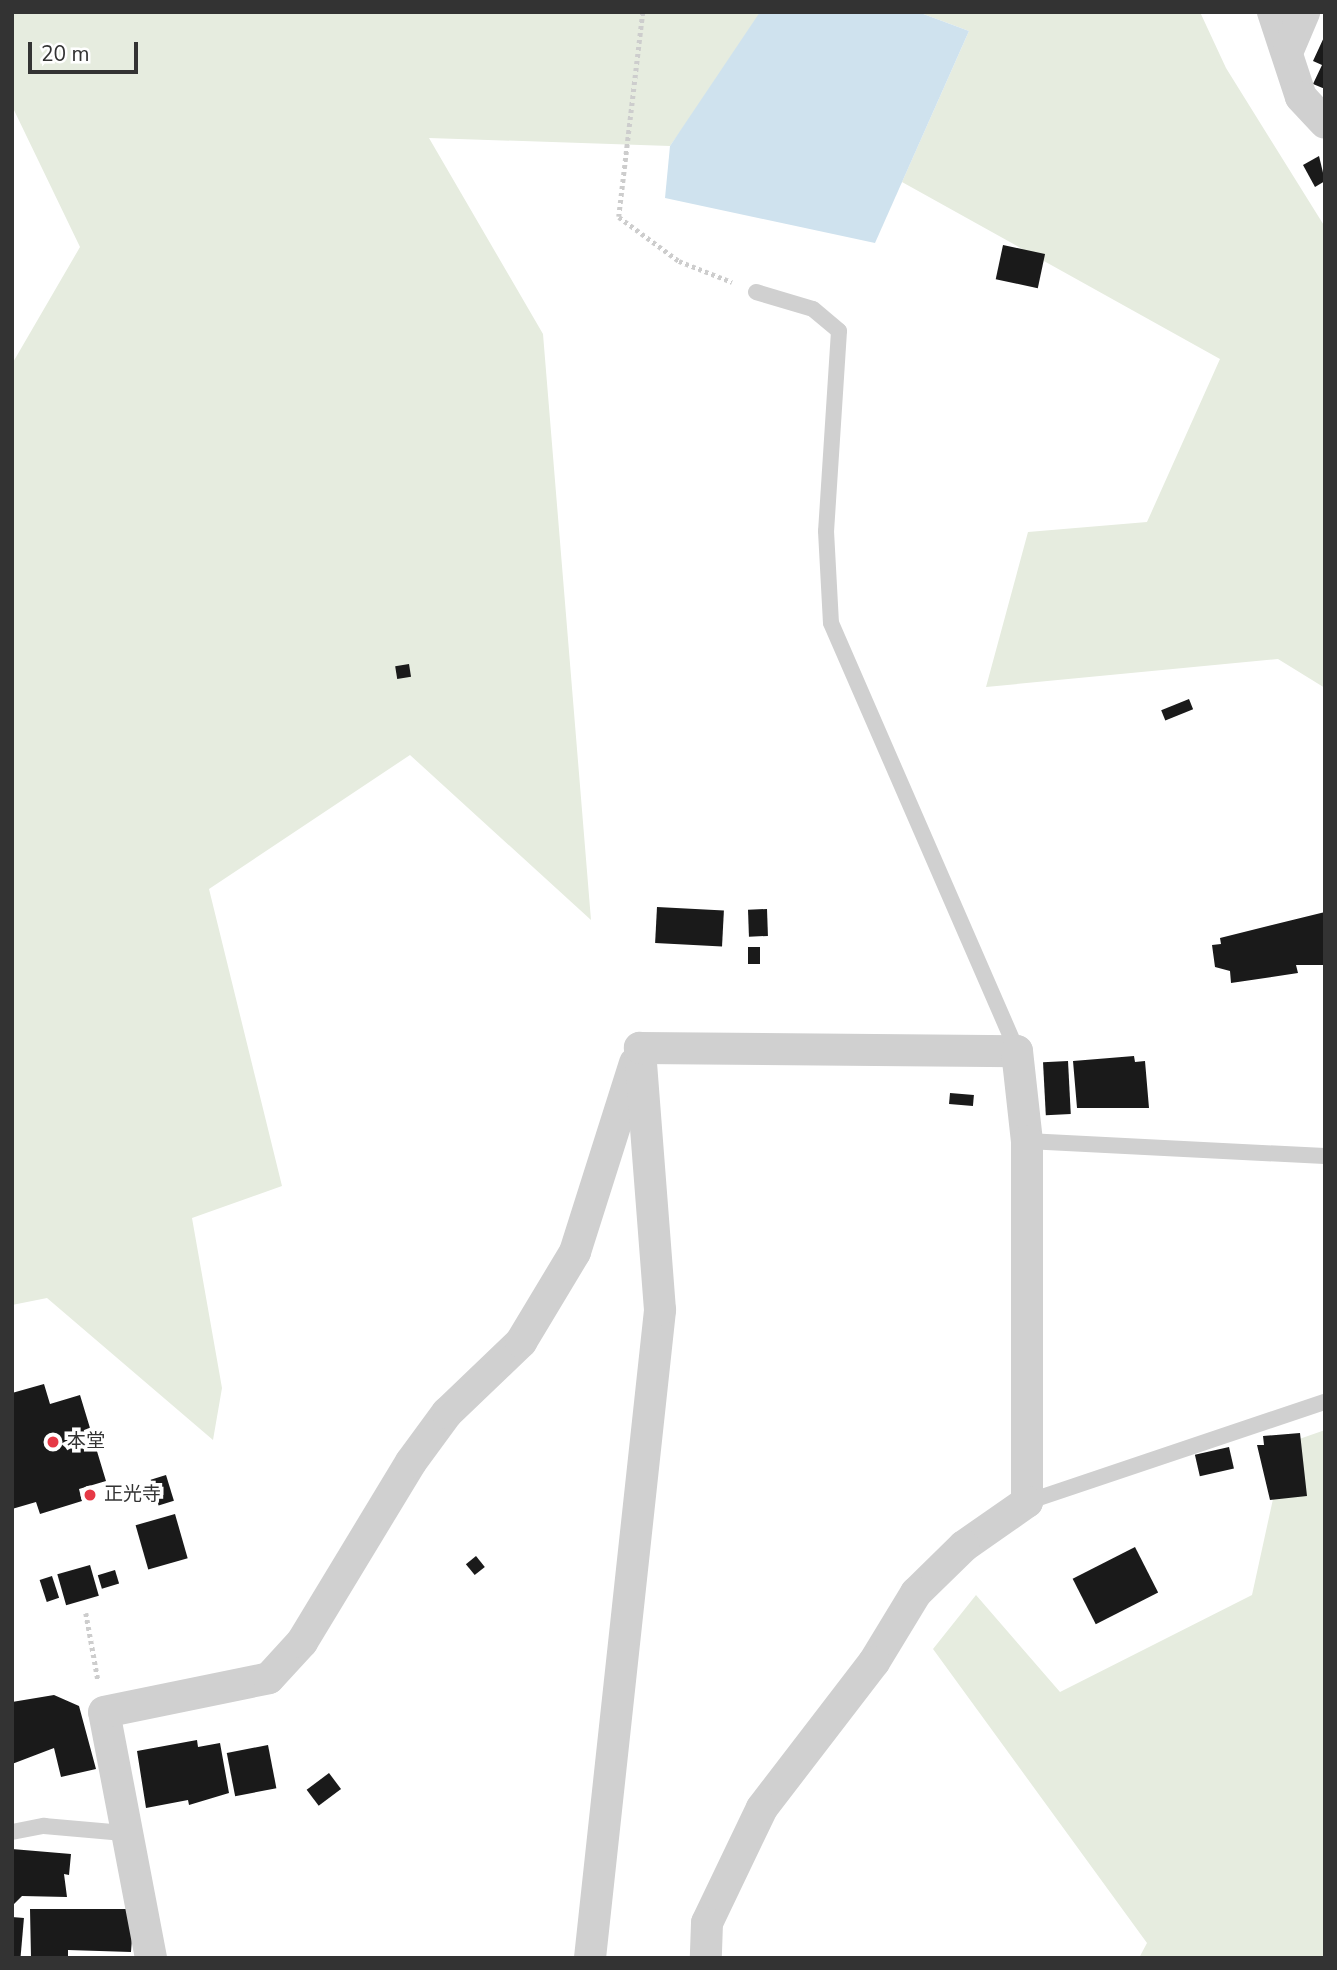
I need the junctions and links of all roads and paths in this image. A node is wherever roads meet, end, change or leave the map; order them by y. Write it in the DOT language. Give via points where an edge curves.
graph roads {
  1 [pos="643,12"];
  2 [pos="1273,12"];
  3 [pos="1304,12"];
  4 [pos="1289,48"];
  5 [pos="1325,123"];
  6 [pos="755,292"];
  7 [pos="640,1048"];
  8 [pos="1017,1051"];
  9 [pos="1027,1141"];
  10 [pos="1325,1156"];
  11 [pos="1325,1402"];
  12 [pos="1027,1502"];
  13 [pos="86,1613"];
  14 [pos="104,1712"];
  15 [pos="12,1832"];
  16 [pos="124,1833"];
  17 [pos="151,1958"];
  18 [pos="590,1958"];
  19 [pos="706,1958"];
  1 -- 6 [label="path" via="619,217 679,261"];
  2 -- 4 [label="street"];
  3 -- 4 [label="street"];
  4 -- 5 [label="street" via="1301,97"];
  6 -- 8 [label="lane" via="813,309 839,331 826,531 831,623"];
  7 -- 8 [label="street"];
  7 -- 14 [label="street" via="575,1252 521,1342 447,1413 411,1462 302,1642 269,1678"];
  7 -- 18 [label="street" via="660,1310"];
  8 -- 9 [label="street"];
  9 -- 10 [label="lane"];
  9 -- 12 [label="street"];
  11 -- 12 [label="lane"];
  12 -- 19 [label="street" via="964,1546 916,1593 874,1662 762,1808 707,1923"];
  13 -- 14 [label="path"];
  14 -- 16 [label="street"];
  15 -- 16 [label="lane" via="44,1826"];
  16 -- 17 [label="street"];
}
